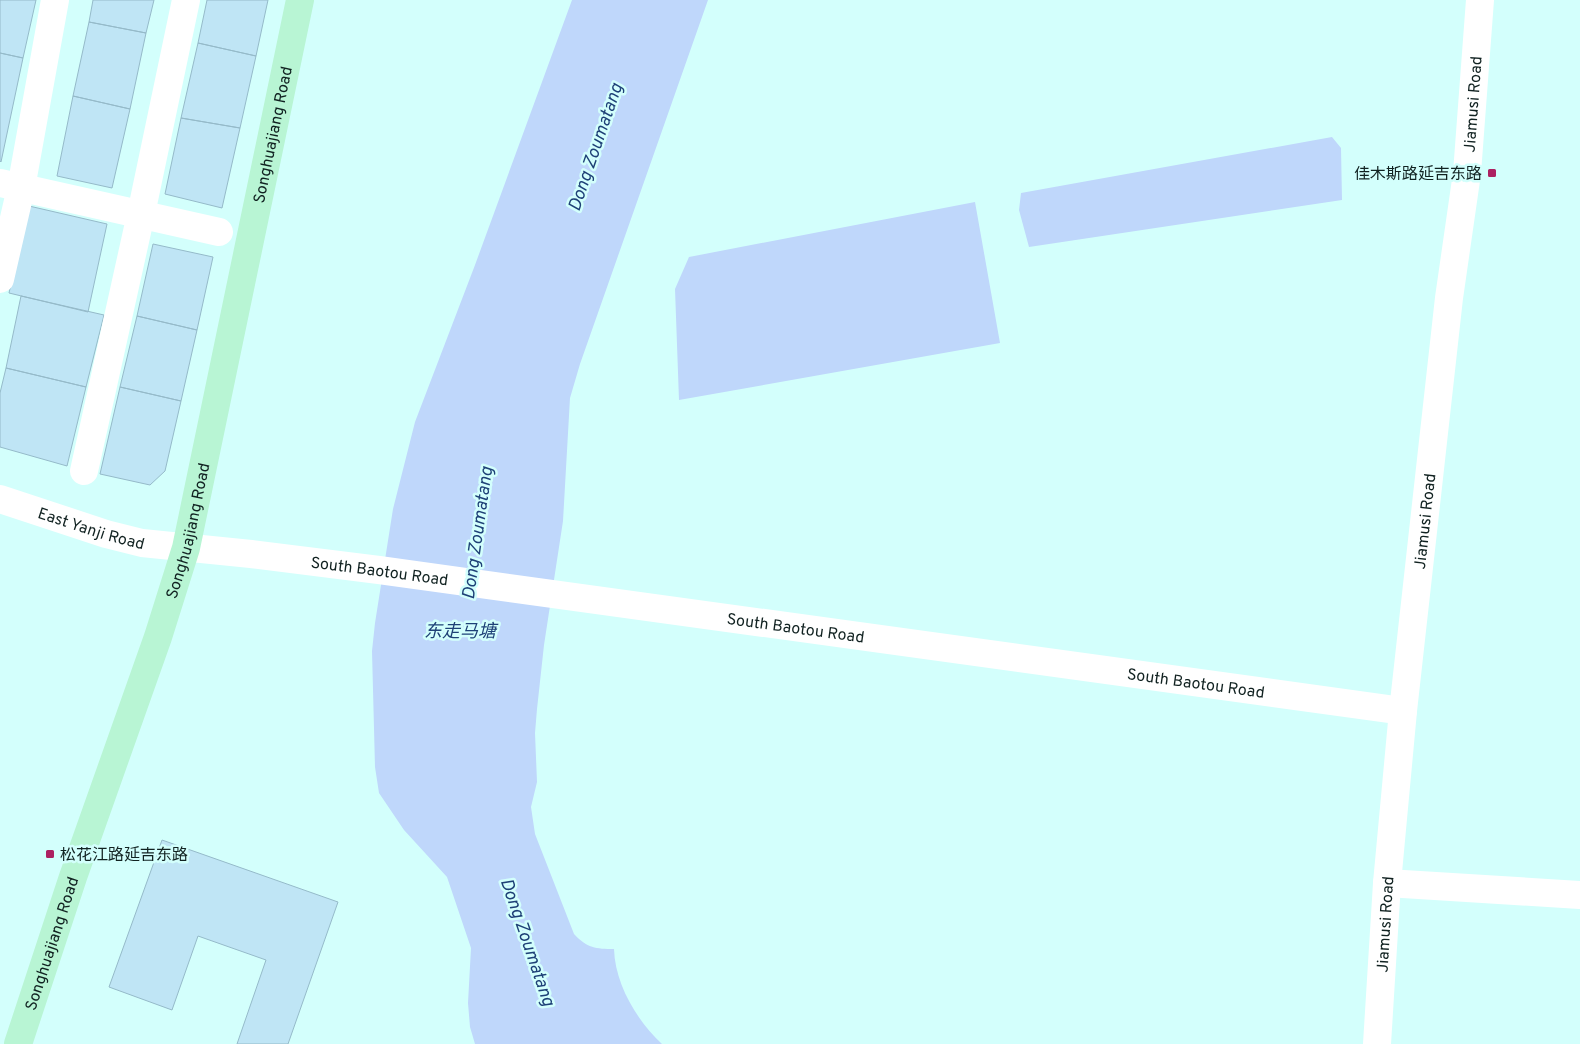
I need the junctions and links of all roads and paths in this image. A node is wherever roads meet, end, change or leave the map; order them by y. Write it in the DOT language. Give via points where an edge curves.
graph roads {
  1 [pos="55,0"];
  2 [pos="186,0"];
  3 [pos="300,0"];
  4 [pos="1480,0"];
  5 [pos="10,186"];
  6 [pos="141,214"];
  7 [pos="219,232"];
  8 [pos="0,279"];
  9 [pos="84,471"];
  10 [pos="0,498"];
  11 [pos="186,548"];
  12 [pos="1402,711"];
  13 [pos="1387,883"];
  14 [pos="1580,894"];
  15 [pos="18,1044"];
  16 [pos="1377,1044"];
  1 -- 5 [label="street"];
  2 -- 6 [label="street"];
  3 -- 11 [label="main road, Songhuajiang Road"];
  4 -- 12 [label="street, Jiamusi Road" via="1467,173 1449,298"];
  5 -- 6 [label="street"];
  5 -- 8 [label="street"];
  6 -- 7 [label="street"];
  6 -- 9 [label="street"];
  10 -- 11 [label="street, East Yanji Road" via="106,534 142,543"];
  11 -- 12 [label="street, South Baotou Road" via="379,570"];
  11 -- 15 [label="main road, Songhuajiang Road"];
  12 -- 13 [label="street, Jiamusi Road"];
  13 -- 14 [label="street"];
  13 -- 16 [label="street, Jiamusi Road"];
}
